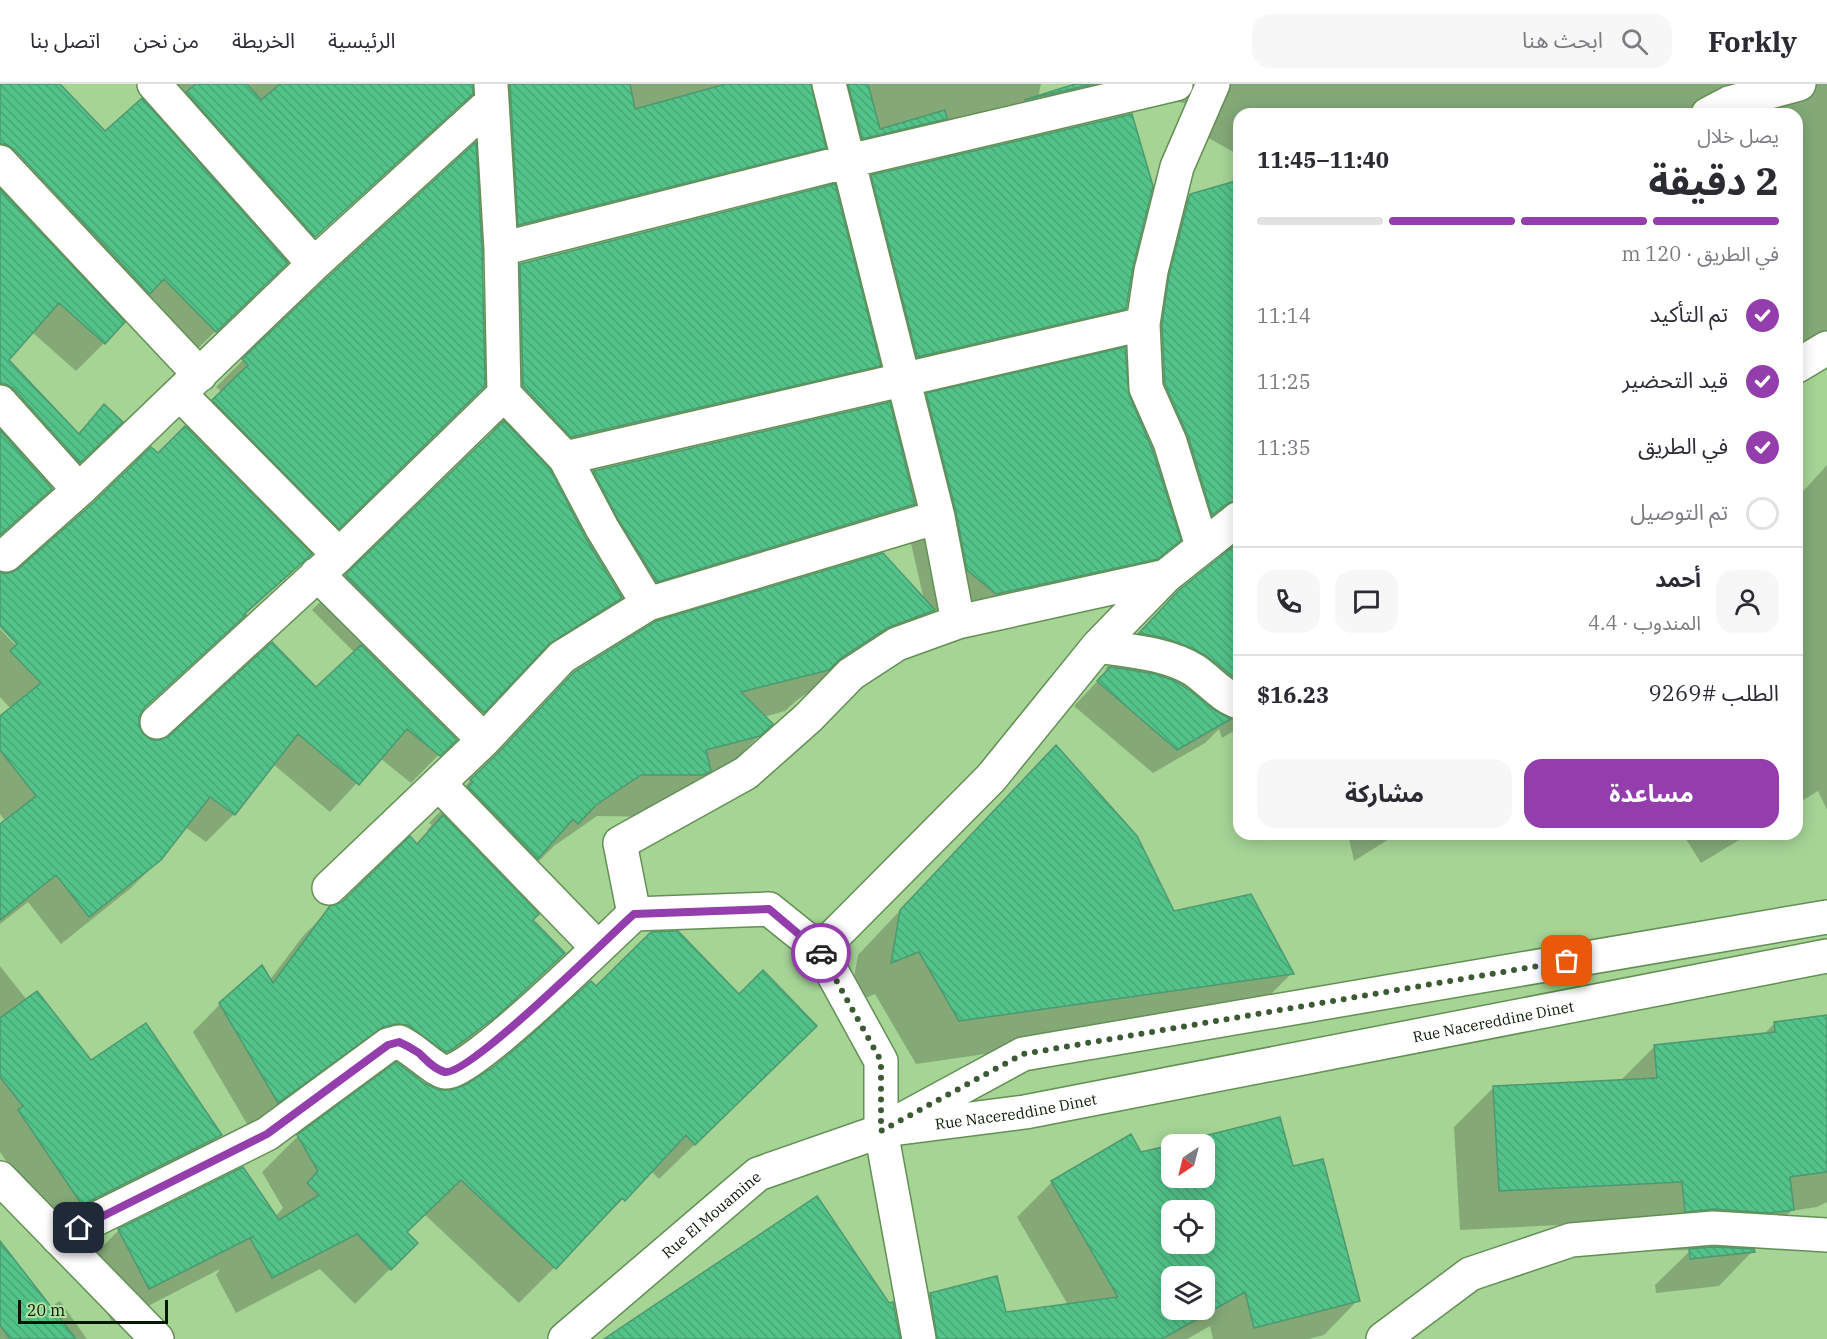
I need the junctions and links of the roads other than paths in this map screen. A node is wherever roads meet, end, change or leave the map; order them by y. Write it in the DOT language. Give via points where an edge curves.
graph roads {
  1 [pos="154,84"];
  2 [pos="829,84"];
  3 [pos="1176,84"];
  4 [pos="1213,84"];
  5 [pos="1798,84"];
  6 [pos="492,93"];
  7 [pos="1719,108"];
  8 [pos="849,161"];
  9 [pos="0,162"];
  10 [pos="501,249"];
  11 [pos="315,264"];
  12 [pos="1143,324"];
  13 [pos="904,379"];
  14 [pos="190,385"];
  15 [pos="504,394"];
  16 [pos="0,402"];
  17 [pos="565,458"];
  18 [pos="79,490"];
  19 [pos="938,517"];
  20 [pos="1233,523"];
  21 [pos="1202,546"];
  22 [pos="6,555"];
  23 [pos="328,565"];
  24 [pos="1166,576"];
  25 [pos="648,604"];
  26 [pos="958,622"];
  27 [pos="1098,646"];
  28 [pos="1233,699"];
  29 [pos="157,722"];
  30 [pos="484,740"];
  31 [pos="439,784"];
  32 [pos="329,888"];
  33 [pos="634,914"];
  34 [pos="1827,917"];
  35 [pos="597,947"];
  36 [pos="819,950"];
  37 [pos="1827,956"];
  38 [pos="881,1131"];
  39 [pos="0,1178"];
  40 [pos="1827,1235"];
  41 [pos="58,1238"];
  42 [pos="157,1339"];
  43 [pos="565,1339"];
  44 [pos="919,1339"];
  45 [pos="1383,1339"];
  1 -- 11 [label="street"];
  2 -- 8 [label="street"];
  3 -- 8 [label="street"];
  4 -- 12 [label="street" via="1177,167 1151,271"];
  5 -- 7 [label="street"];
  6 -- 10 [label="street"];
  6 -- 11 [label="street"];
  8 -- 10 [label="street"];
  8 -- 13 [label="street"];
  9 -- 14 [label="street"];
  10 -- 15 [label="street"];
  11 -- 14 [label="street"];
  12 -- 13 [label="street"];
  12 -- 21 [label="street" via="1146,388 1170,442"];
  13 -- 17 [label="street"];
  13 -- 19 [label="street"];
  14 -- 18 [label="street"];
  14 -- 23 [label="street"];
  15 -- 17 [label="street"];
  15 -- 23 [label="street"];
  16 -- 18 [label="street"];
  17 -- 25 [label="street"];
  18 -- 22 [label="street"];
  19 -- 25 [label="street"];
  19 -- 26 [label="street"];
  20 -- 21 [label="street"];
  21 -- 24 [label="street"];
  23 -- 29 [label="street"];
  23 -- 30 [label="street"];
  24 -- 26 [label="street"];
  24 -- 27 [label="street"];
  25 -- 30 [label="street" via="562,657"];
  26 -- 33 [label="street" via="897,644 860,668 746,773 620,843"];
  27 -- 28 [label="street" via="1143,652 1183,664"];
  27 -- 36 [label="street" via="991,778"];
  30 -- 31 [label="street"];
  31 -- 32 [label="street"];
  31 -- 35 [label="street"];
  33 -- 35 [label="street"];
  33 -- 36 [label="street" via="769,909"];
  34 -- 38 [label="street, Rue Nacereddine Dinet" via="1023,1054"];
  35 -- 41 [label="street" via="496,1040 453,1071 438,1069 399,1042 388,1045 267,1134"];
  36 -- 38 [label="street" via="881,1061"];
  37 -- 38 [label="street, Rue Nacereddine Dinet" via="1025,1112"];
  38 -- 43 [label="street, Rue El Mouamine" via="758,1174"];
  38 -- 44 [label="street"];
  39 -- 41 [label="street"];
  40 -- 45 [label="street" via="1713,1228 1571,1240 1470,1274"];
  41 -- 42 [label="street"];
}
